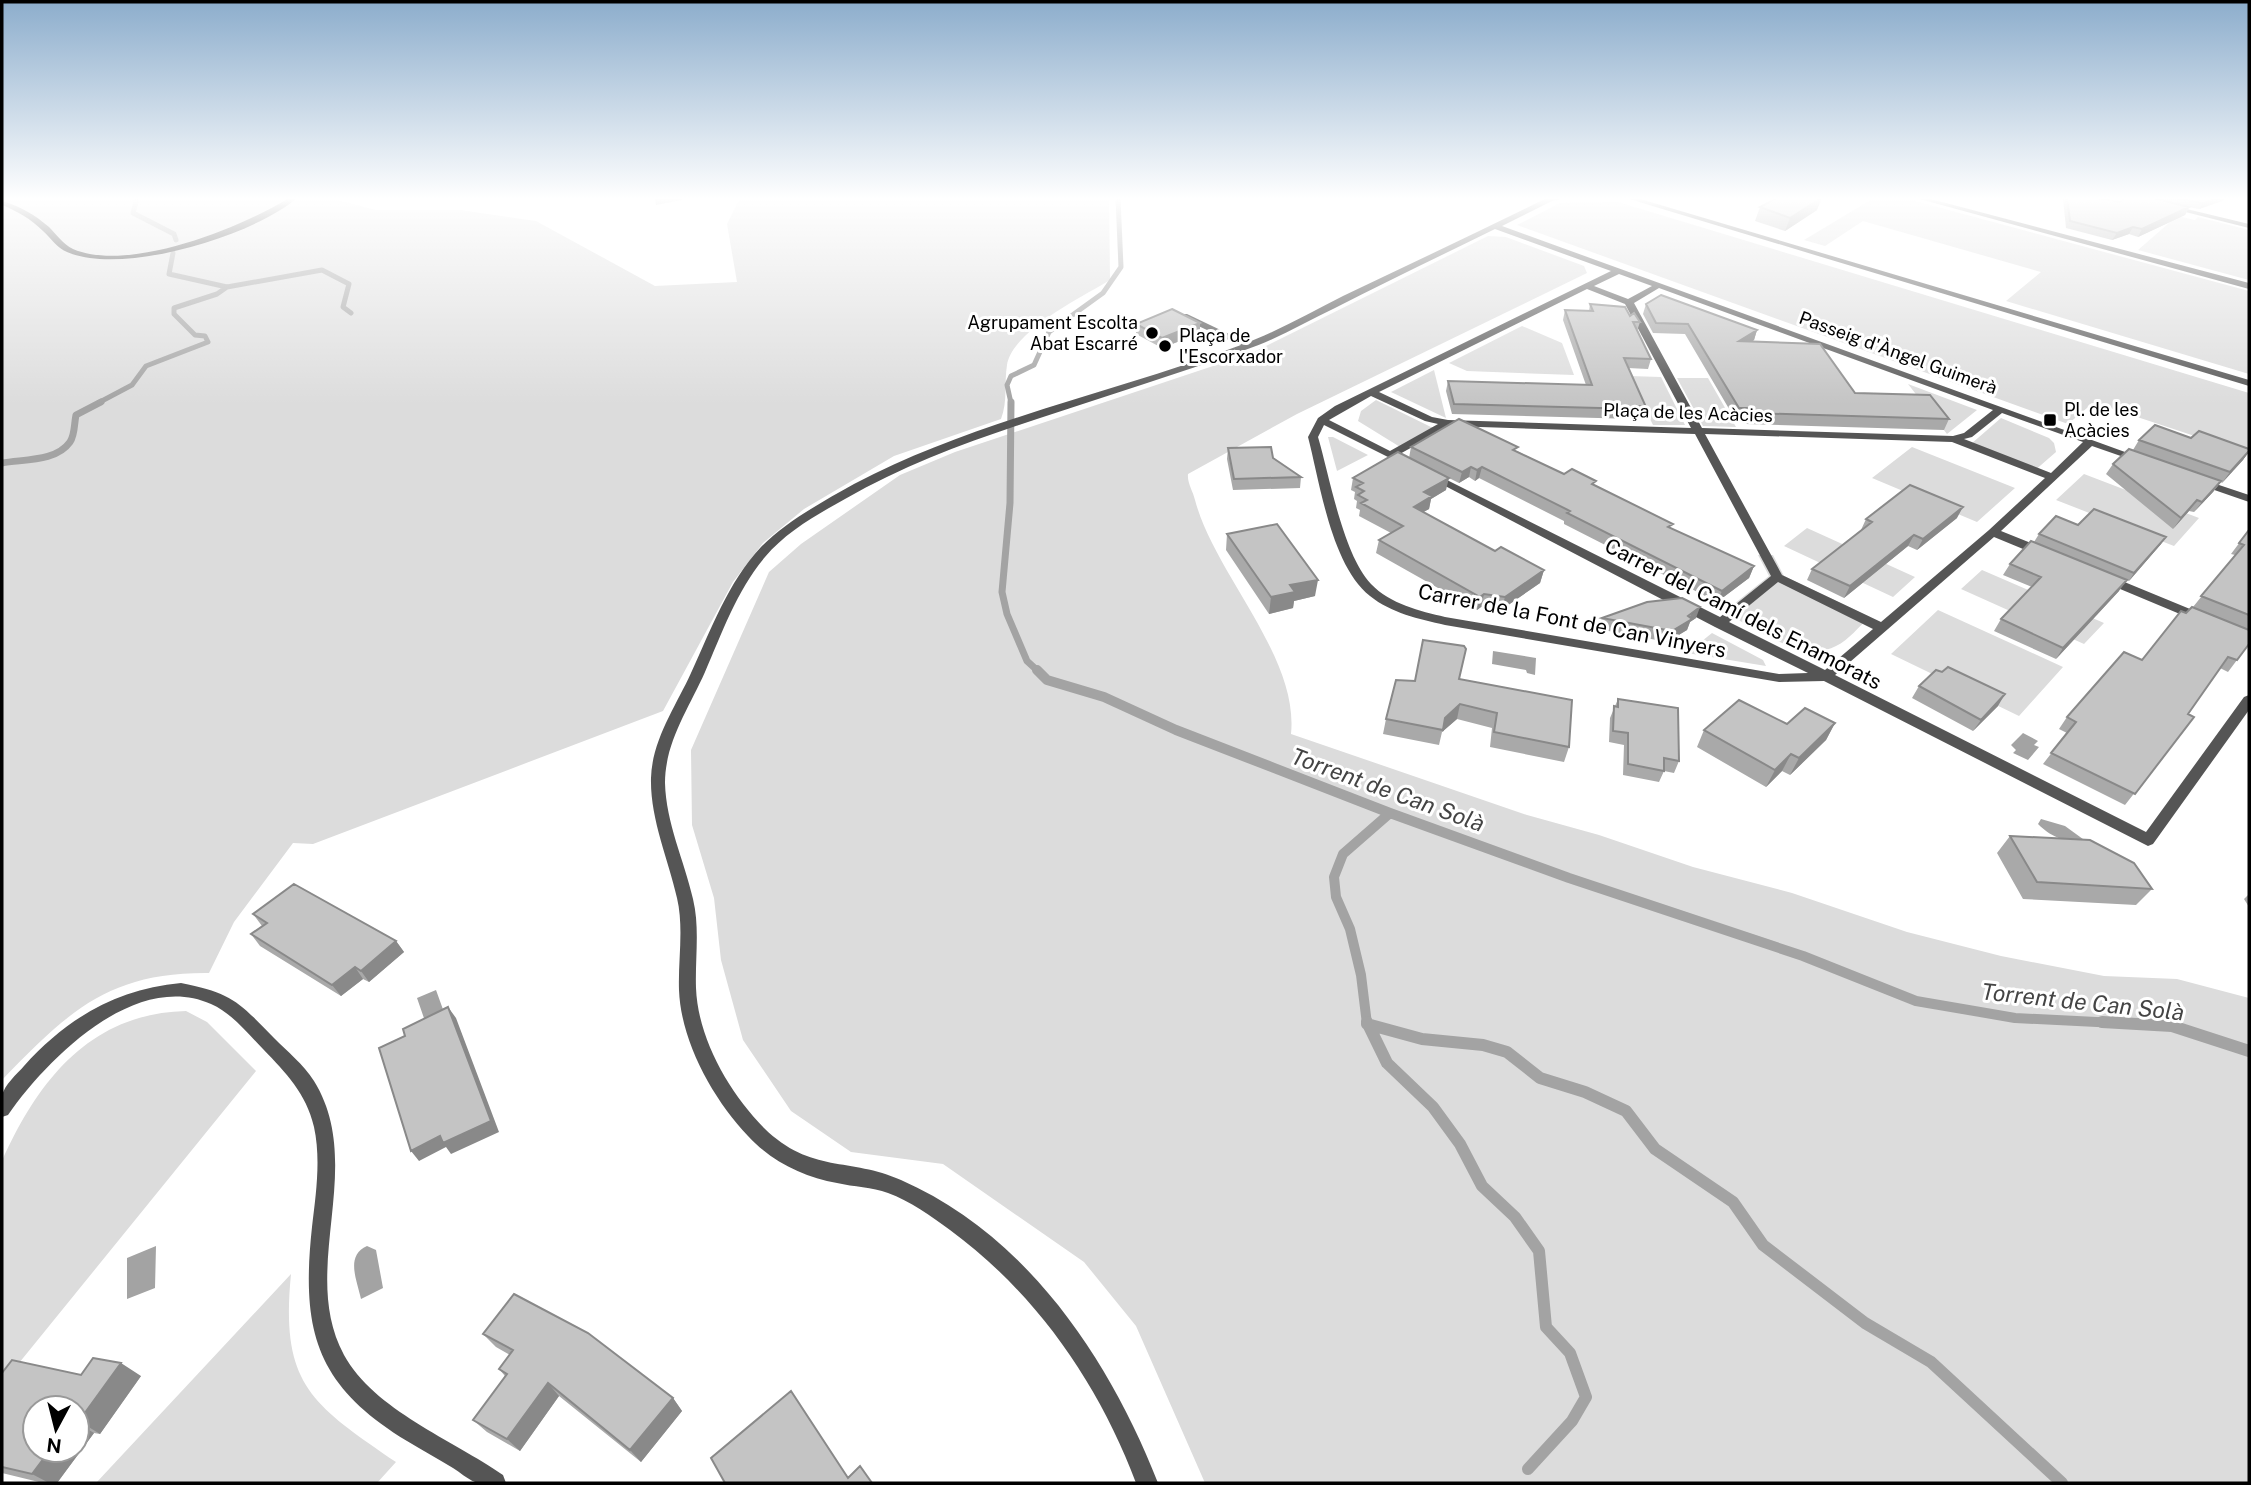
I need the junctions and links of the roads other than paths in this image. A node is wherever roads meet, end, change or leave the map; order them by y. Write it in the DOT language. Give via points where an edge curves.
graph roads {
  1 [pos="1410,267"];
  2 [pos="1608,267"];
  3 [pos="1868,267"];
  4 [pos="2179,267"];
  5 [pos="1618,271"];
  6 [pos="1659,285"];
  7 [pos="1586,286"];
  8 [pos="2249,286"];
  9 [pos="1629,302"];
  10 [pos="1171,310"];
  11 [pos="1249,346"];
  12 [pos="2249,383"];
  13 [pos="1371,392"];
  14 [pos="2000,410"];
  15 [pos="1322,420"];
  16 [pos="1448,423"];
  17 [pos="1696,431"];
  18 [pos="1953,439"];
  19 [pos="2090,442"];
  20 [pos="1390,455"];
  21 [pos="2151,464"];
  22 [pos="2052,477"];
  23 [pos="2188,477"];
  24 [pos="2249,499"];
  25 [pos="1993,532"];
  26 [pos="2057,558"];
  27 [pos="2095,575"];
  28 [pos="1777,577"];
  29 [pos="2211,622"];
  30 [pos="1719,624"];
  31 [pos="1882,628"];
  32 [pos="1825,677"];
  33 [pos="2249,700"];
  34 [pos="2,1109"];
  35 [pos="495,1483"];
  36 [pos="1147,1483"];
  1 -- 11 [label="street"];
  2 -- 5 [label="street, Passeig d'Àngel Guimerà"];
  3 -- 12 [label="street"];
  4 -- 8 [label="street"];
  5 -- 6 [label="street, Passeig d'Àngel Guimerà"];
  5 -- 7 [label="street"];
  6 -- 9 [label="street"];
  6 -- 14 [label="street, Passeig d'Àngel Guimerà"];
  7 -- 9 [label="street"];
  7 -- 13 [label="street"];
  9 -- 17 [label="street"];
  10 -- 11 [label="street"];
  11 -- 36 [label="street" via="1003,426 898,466 838,499 765,550 743,580 667,738 657,774 659,804 689,918 689,1010 705,1056 726,1093 774,1149 796,1162 892,1185 917,1197 940,1209 1015,1273 1095,1371"];
  13 -- 15 [label="street"];
  13 -- 16 [label="street, Plaça de les Acàcies"];
  14 -- 18 [label="street, Plaça de les Acàcies" via="1968,435"];
  14 -- 19 [label="street, Passeig d'Àngel Guimerà"];
  15 -- 20 [label="street, Carrer del Camí dels Enamorats"];
  15 -- 32 [label="street, Carrer de la Font de Can Vinyers" via="1313,437 1351,565 1381,598 1445,621 1779,678"];
  16 -- 17 [label="street, Plaça de les Acàcies"];
  16 -- 20 [label="street"];
  17 -- 18 [label="street, Plaça de les Acàcies"];
  17 -- 28 [label="street"];
  18 -- 22 [label="street"];
  19 -- 21 [label="street, Passeig d'Àngel Guimerà"];
  19 -- 22 [label="street"];
  20 -- 30 [label="street, Carrer del Camí dels Enamorats"];
  22 -- 25 [label="street"];
  23 -- 24 [label="street"];
  25 -- 26 [label="street"];
  25 -- 31 [label="street"];
  27 -- 29 [label="street"];
  28 -- 30 [label="street"];
  28 -- 31 [label="street"];
  30 -- 32 [label="street, Carrer del Camí dels Enamorats"];
  31 -- 32 [label="street"];
  32 -- 33 [label="street, Carrer del Camí dels Enamorats" via="2148,840"];
  34 -- 35 [label="street" via="15,1087 62,1040 108,1009 159,993 185,991 211,996 234,1010 312,1093 325,1128 330,1162 317,1301 323,1335 337,1363 358,1392"];
}
